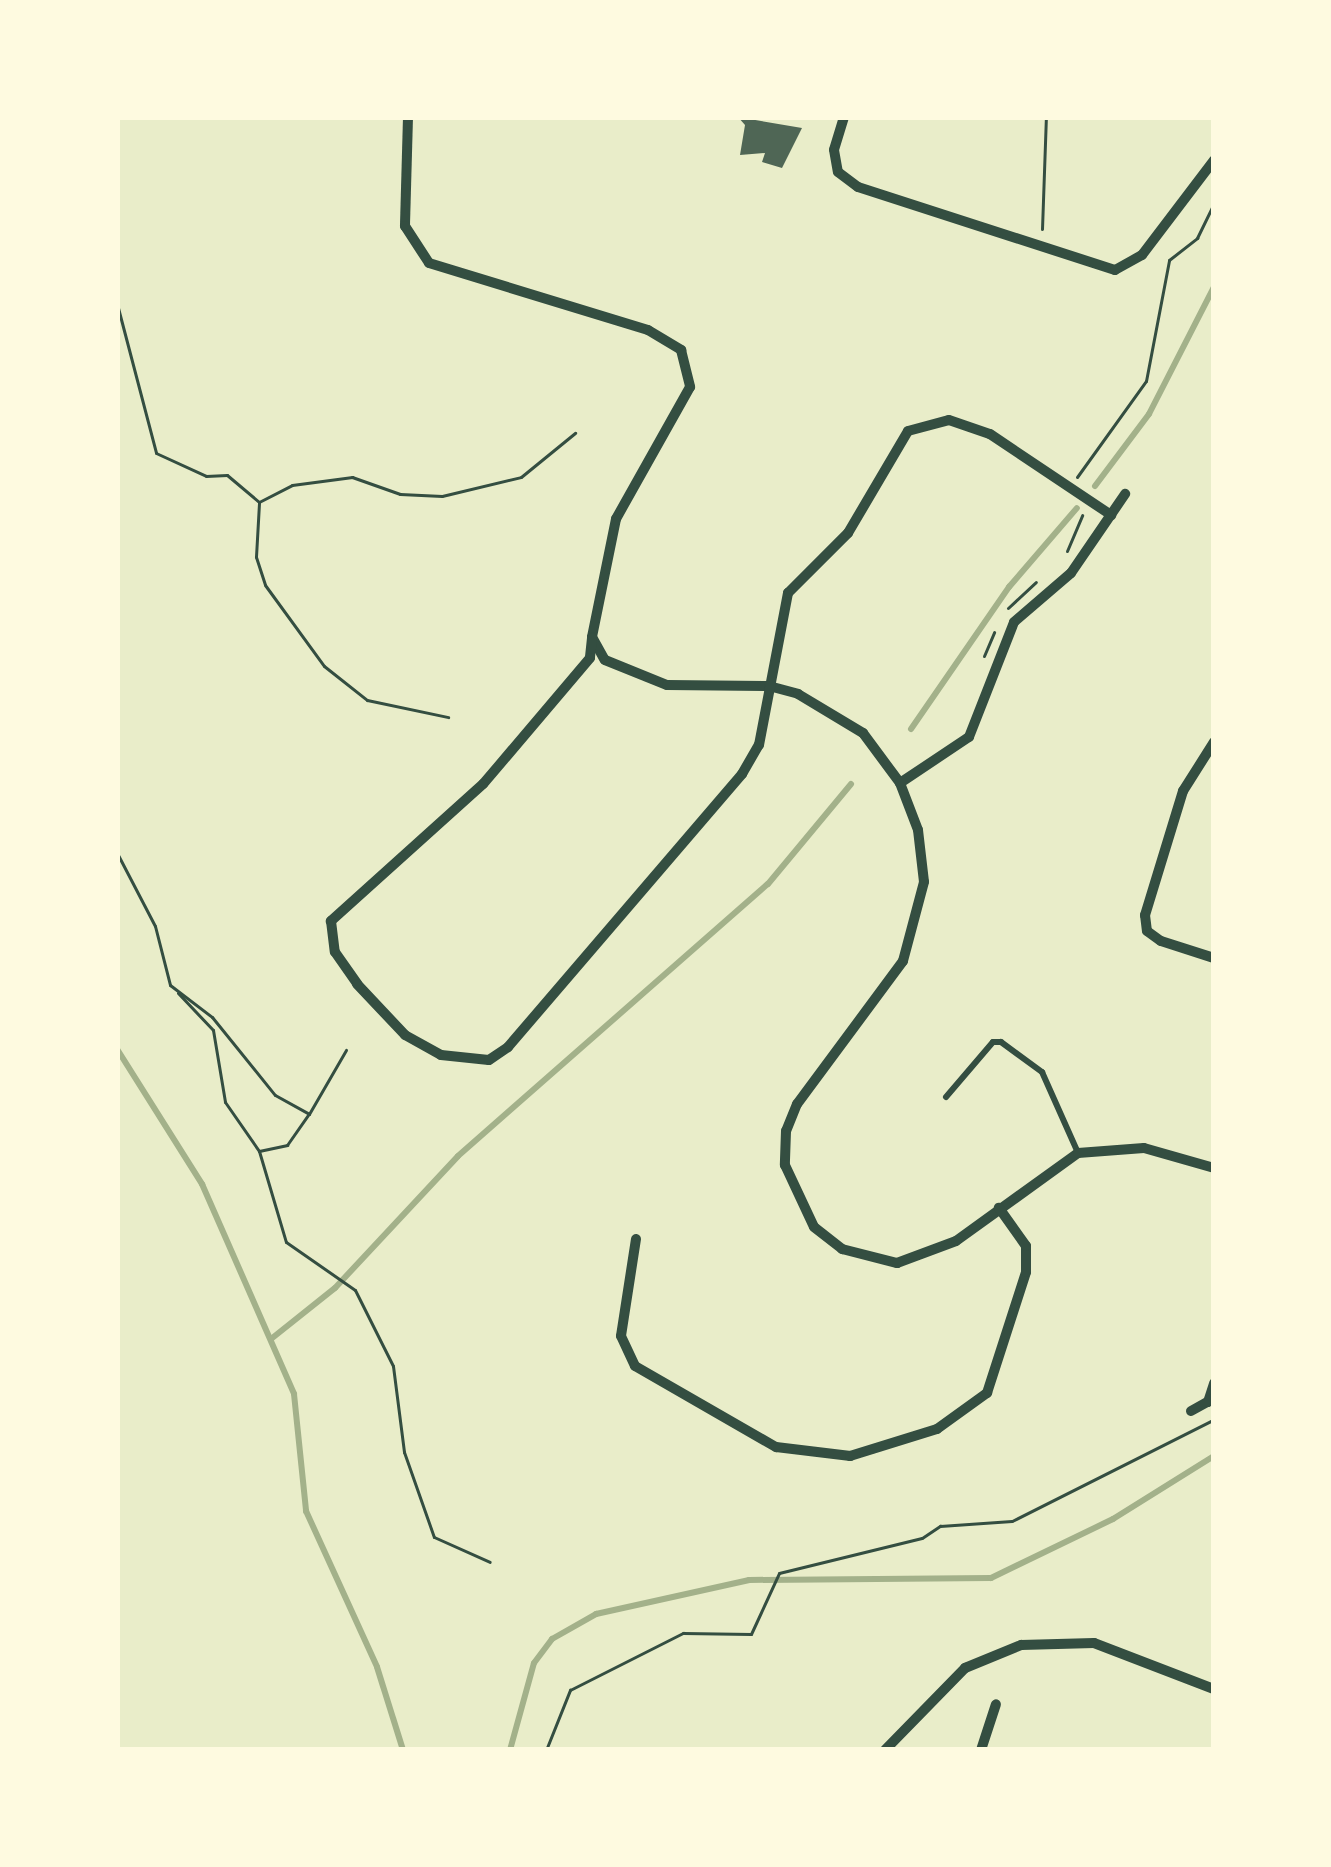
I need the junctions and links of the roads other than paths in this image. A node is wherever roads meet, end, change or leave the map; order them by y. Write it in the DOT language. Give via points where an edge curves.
graph roads {
  1 [pos="408,117"];
  2 [pos="844,117"];
  3 [pos="1214,160"];
  4 [pos="1125,494"];
  5 [pos="1111,515"];
  6 [pos="592,637"];
  7 [pos="769,686"];
  8 [pos="1214,742"];
  9 [pos="899,783"];
  10 [pos="1214,958"];
  11 [pos="946,1097"];
  12 [pos="1078,1153"];
  13 [pos="1214,1168"];
  14 [pos="999,1208"];
  15 [pos="636,1240"];
  16 [pos="1214,1383"];
  17 [pos="1212,1404"];
  18 [pos="1191,1411"];
  19 [pos="1214,1689"];
  20 [pos="996,1704"];
  21 [pos="885,1750"];
  22 [pos="981,1750"];
  1 -- 6 [label="street" via="405,226 429,263 648,330 681,350 688,368 690,386 616,519"];
  2 -- 3 [label="street" via="834,150 838,172 858,187 1115,269 1142,255"];
  4 -- 5 [label="street"];
  5 -- 7 [label="street" via="966,424 933,421 908,431 848,532 788,593"];
  5 -- 9 [label="street" via="1070,572 1014,622 969,737"];
  6 -- 7 [label="street" via="605,660 643,680"];
  6 -- 7 [label="street" via="590,658 483,784 331,922 335,952 357,984 405,1035 440,1055 489,1060 508,1047 639,901 742,774 759,745"];
  7 -- 9 [label="street" via="863,733"];
  8 -- 10 [label="street" via="1184,791 1145,915 1147,931 1161,941"];
  9 -- 14 [label="street" via="918,830 924,882 917,923 884,994 797,1104 785,1165 814,1227 870,1260 929,1256"];
  11 -- 12 [label="lane" via="1001,1042 1042,1072"];
  12 -- 13 [label="street" via="1112,1144"];
  12 -- 14 [label="street"];
  14 -- 15 [label="street" via="1026,1246 1026,1272 987,1394 937,1429 850,1456 776,1447 635,1366 621,1336"];
  16 -- 17 [label="street"];
  17 -- 18 [label="street"];
  19 -- 21 [label="street" via="1094,1643 1021,1645 965,1668"];
  20 -- 22 [label="street"];
}
